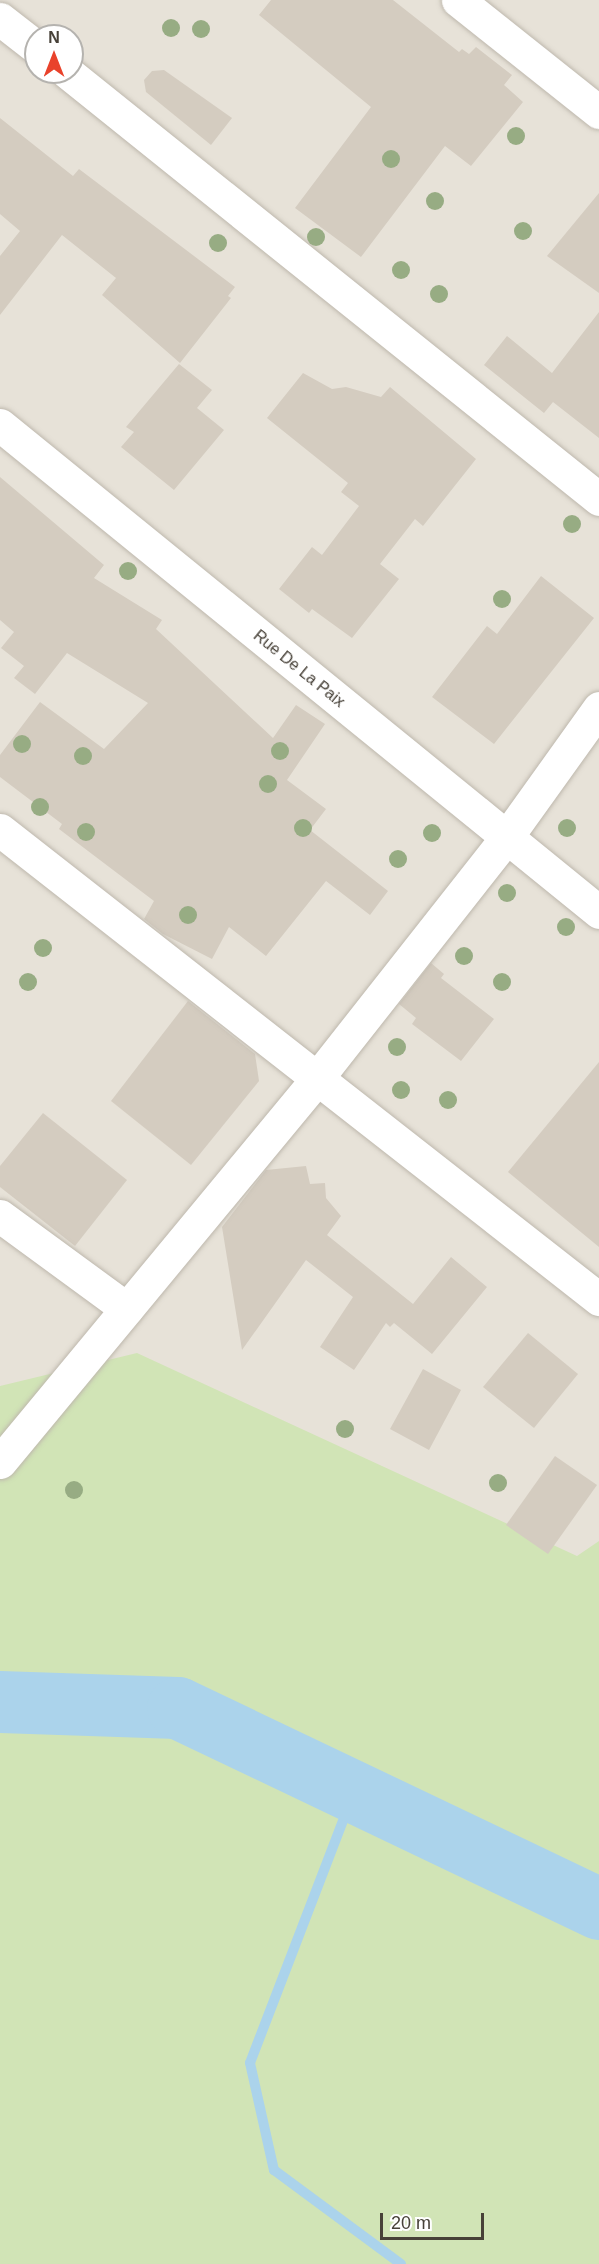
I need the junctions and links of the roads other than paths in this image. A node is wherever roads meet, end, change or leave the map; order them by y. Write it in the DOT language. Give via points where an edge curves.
graph roads {
  1 [pos="458,0"];
  2 [pos="0,18"];
  3 [pos="24,37"];
  4 [pos="82,84"];
  5 [pos="599,112"];
  6 [pos="0,425"];
  7 [pos="599,499"];
  8 [pos="599,708"];
  9 [pos="0,831"];
  10 [pos="506,838"];
  11 [pos="599,912"];
  12 [pos="318,1077"];
  13 [pos="0,1216"];
  14 [pos="599,1299"];
  15 [pos="127,1309"];
  16 [pos="0,1462"];
  1 -- 5 [label="street"];
  2 -- 3 [label="street"];
  4 -- 7 [label="street"];
  6 -- 10 [label="street, Rue De La Paix"];
  8 -- 10 [label="street"];
  9 -- 12 [label="street"];
  10 -- 11 [label="street, Rue De La Paix"];
  10 -- 12 [label="street"];
  12 -- 14 [label="street"];
  12 -- 15 [label="street"];
  13 -- 15 [label="street"];
  15 -- 16 [label="street"];
}
